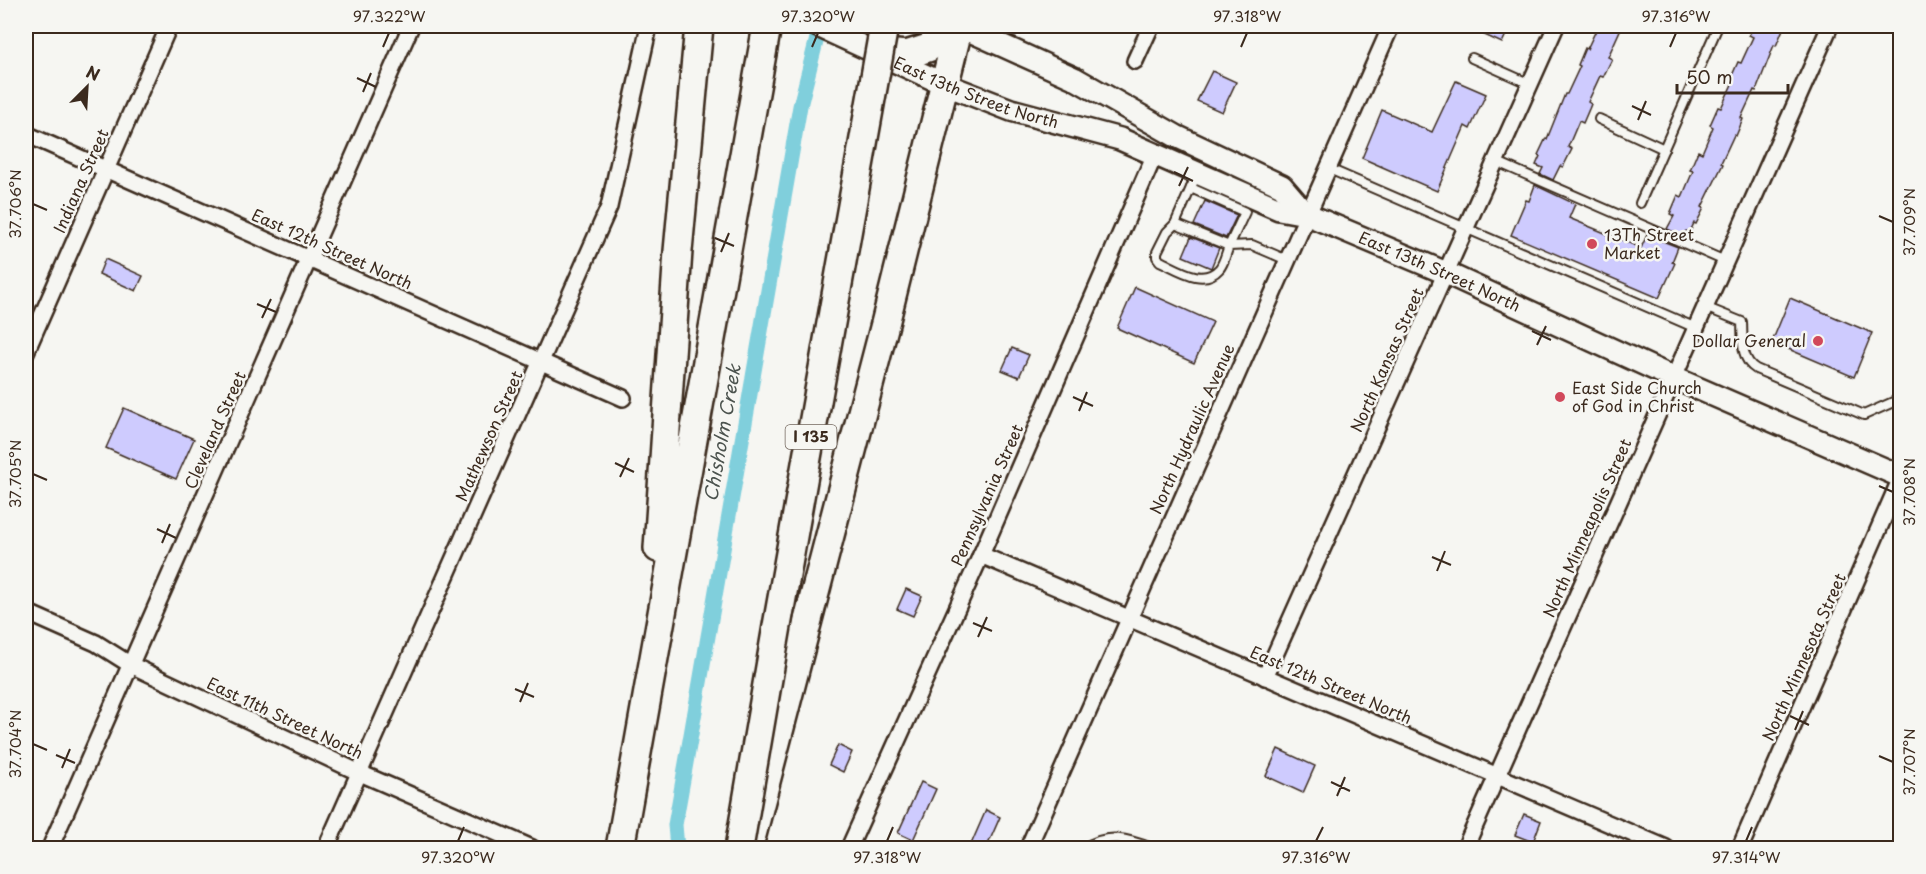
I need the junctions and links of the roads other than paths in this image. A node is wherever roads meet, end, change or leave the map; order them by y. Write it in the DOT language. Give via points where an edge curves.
graph roads {
  1 [pos="169,26"];
  2 [pos="411,26"];
  3 [pos="649,26"];
  4 [pos="699,26"];
  5 [pos="767,26"];
  6 [pos="818,26"];
  7 [pos="884,26"];
  8 [pos="959,26"];
  9 [pos="1151,26"];
  10 [pos="1391,26"];
  11 [pos="1556,26"];
  12 [pos="1718,26"];
  13 [pos="1830,26"];
  14 [pos="876,52"];
  15 [pos="1472,58"];
  16 [pos="1135,61"];
  17 [pos="944,84"];
  18 [pos="1530,84"];
  19 [pos="1599,119"];
  20 [pos="26,134"];
  21 [pos="1664,149"];
  22 [pos="1155,154"];
  23 [pos="1495,161"];
  24 [pos="1327,168"];
  25 [pos="106,169"];
  26 [pos="1194,180"];
  27 [pos="1640,203"];
  28 [pos="1306,214"];
  29 [pos="1175,224"];
  30 [pos="1465,229"];
  31 [pos="1229,246"];
  32 [pos="309,259"];
  33 [pos="1287,260"];
  34 [pos="1725,261"];
  35 [pos="1446,273"];
  36 [pos="1705,307"];
  37 [pos="1695,328"];
  38 [pos="26,352"];
  39 [pos="541,362"];
  40 [pos="1674,378"];
  41 [pos="623,398"];
  42 [pos="1900,399"];
  43 [pos="1900,478"];
  44 [pos="981,555"];
  45 [pos="26,612"];
  46 [pos="1129,618"];
  47 [pos="131,665"];
  48 [pos="1265,677"];
  49 [pos="639,737"];
  50 [pos="360,773"];
  51 [pos="1498,777"];
  52 [pos="50,849"];
  53 [pos="326,849"];
  54 [pos="532,849"];
  55 [pos="620,849"];
  56 [pos="739,849"];
  57 [pos="749,849"];
  58 [pos="849,849"];
  59 [pos="1028,849"];
  60 [pos="1085,849"];
  61 [pos="1152,849"];
  62 [pos="1465,849"];
  63 [pos="1666,849"];
  64 [pos="1740,849"];
  1 -- 25 [label="street, Indiana Street"];
  2 -- 32 [label="street, Cleveland Street"];
  3 -- 39 [label="street, Mathewson Street" via="609,207"];
  4 -- 49 [label="highway" via="678,251 655,606"];
  5 -- 49 [label="highway"];
  6 -- 14 [label="main road, East 13th Street North"];
  7 -- 56 [label="highway, I 135, bridge"];
  8 -- 14 [label="highway" via="928,48 906,55"];
  8 -- 17 [label="highway"];
  8 -- 28 [label="main road, East 13th Street North" via="1074,78 1176,136 1282,186"];
  9 -- 16 [label="street"];
  10 -- 24 [label="street, North Hydraulic Avenue"];
  11 -- 18 [label="street, North Kansas Street"];
  12 -- 21 [label="lane"];
  13 -- 34 [label="street, North Minneapolis Street"];
  14 -- 17 [label="main road, East 13th Street North"];
  15 -- 18 [label="lane"];
  17 -- 22 [label="main road, East 13th Street North" via="1011,110 1120,139"];
  17 -- 57 [label="highway"];
  18 -- 23 [label="street, North Kansas Street"];
  19 -- 21 [label="lane"];
  20 -- 25 [label="street, East 12th Street North"];
  21 -- 27 [label="lane"];
  22 -- 26 [label="main road, East 13th Street North"];
  22 -- 44 [label="street, Pennsylvania Street"];
  23 -- 30 [label="street, North Kansas Street"];
  23 -- 34 [label="lane"];
  24 -- 28 [label="street, North Hydraulic Avenue"];
  24 -- 30 [label="lane"];
  25 -- 32 [label="street, East 12th Street North"];
  25 -- 38 [label="street, Indiana Street"];
  26 -- 28 [label="main road, East 13th Street North" via="1279,209"];
  26 -- 29 [label="lane"];
  26 -- 31 [label="lane" via="1245,212"];
  28 -- 33 [label="street, North Hydraulic Avenue"];
  28 -- 35 [label="main road, East 13th Street North"];
  29 -- 31 [label="lane"];
  29 -- 31 [label="lane" via="1167,232 1157,257 1189,273 1208,276 1220,268"];
  30 -- 35 [label="street, North Kansas Street"];
  30 -- 37 [label="lane"];
  31 -- 33 [label="lane" via="1252,245"];
  32 -- 39 [label="street, East 12th Street North"];
  32 -- 47 [label="street, Cleveland Street"];
  33 -- 46 [label="street, North Hydraulic Avenue"];
  34 -- 36 [label="street, North Minneapolis Street"];
  35 -- 40 [label="main road, East 13th Street North"];
  35 -- 48 [label="street, North Kansas Street"];
  36 -- 37 [label="street, North Minneapolis Street"];
  36 -- 42 [label="lane" via="1742,322 1743,349 1749,364 1756,369 1864,415"];
  37 -- 40 [label="street, North Minneapolis Street"];
  39 -- 41 [label="street, East 12th Street North"];
  39 -- 50 [label="street, Mathewson Street"];
  40 -- 43 [label="main road, East 13th Street North"];
  40 -- 51 [label="street, North Minneapolis Street"];
  43 -- 64 [label="street, North Minnesota Street"];
  44 -- 46 [label="street, East 12th Street North"];
  44 -- 58 [label="street, Pennsylvania Street"];
  45 -- 47 [label="street, East 11th Street North" via="96,643"];
  46 -- 48 [label="street, East 12th Street North"];
  46 -- 59 [label="street, North Hydraulic Avenue"];
  47 -- 50 [label="street, East 11th Street North"];
  47 -- 52 [label="street, Cleveland Street"];
  48 -- 51 [label="street, East 12th Street North"];
  49 -- 55 [label="highway"];
  50 -- 53 [label="street, Mathewson Street"];
  50 -- 54 [label="street, East 11th Street North"];
  51 -- 62 [label="street, North Minneapolis Street"];
  51 -- 63 [label="street, East 12th Street North"];
  60 -- 61 [label="lane" via="1110,837 1136,841"];
}
